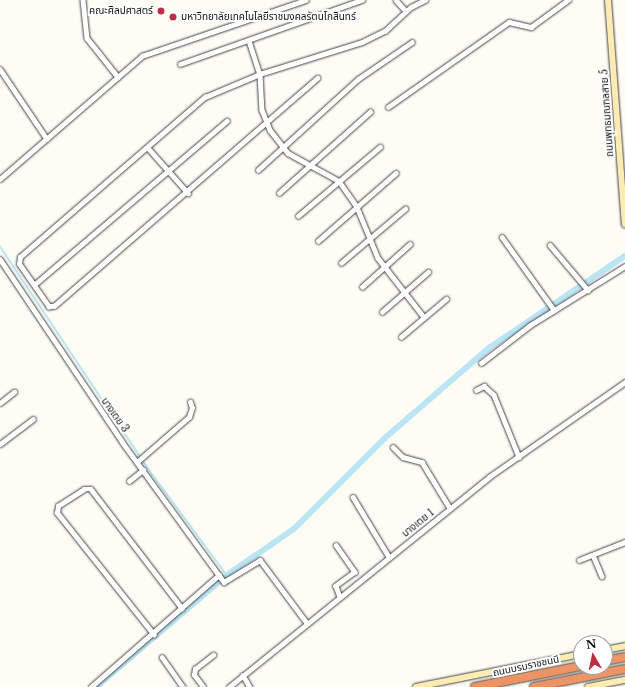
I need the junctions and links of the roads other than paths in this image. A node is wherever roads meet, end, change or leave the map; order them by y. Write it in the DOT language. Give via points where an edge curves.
graph roads {
  1 [pos="83,0"];
  2 [pos="306,0"];
  3 [pos="362,0"];
  4 [pos="396,0"];
  5 [pos="425,0"];
  6 [pos="568,0"];
  7 [pos="608,0"];
  8 [pos="406,11"];
  9 [pos="249,41"];
  10 [pos="412,42"];
  11 [pos="180,64"];
  12 [pos="0,69"];
  13 [pos="260,74"];
  14 [pos="118,77"];
  15 [pos="318,78"];
  16 [pos="388,107"];
  17 [pos="370,112"];
  18 [pos="227,120"];
  19 [pos="266,120"];
  20 [pos="47,139"];
  21 [pos="380,147"];
  22 [pos="282,148"];
  23 [pos="149,149"];
  24 [pos="311,165"];
  25 [pos="258,170"];
  26 [pos="169,171"];
  27 [pos="396,173"];
  28 [pos="0,179"];
  29 [pos="339,181"];
  30 [pos="188,193"];
  31 [pos="279,193"];
  32 [pos="357,207"];
  33 [pos="405,209"];
  34 [pos="298,216"];
  35 [pos="625,224"];
  36 [pos="502,237"];
  37 [pos="370,239"];
  38 [pos="318,241"];
  39 [pos="410,244"];
  40 [pos="550,245"];
  41 [pos="0,259"];
  42 [pos="341,263"];
  43 [pos="625,266"];
  44 [pos="385,267"];
  45 [pos="428,272"];
  46 [pos="34,285"];
  47 [pos="362,287"];
  48 [pos="587,288"];
  49 [pos="405,292"];
  50 [pos="446,299"];
  51 [pos="552,309"];
  52 [pos="382,312"];
  53 [pos="424,317"];
  54 [pos="401,337"];
  55 [pos="481,363"];
  56 [pos="625,382"];
  57 [pos="476,390"];
  58 [pos="14,392"];
  59 [pos="190,402"];
  60 [pos="0,403"];
  61 [pos="33,419"];
  62 [pos="0,444"];
  63 [pos="393,447"];
  64 [pos="519,456"];
  65 [pos="138,461"];
  66 [pos="143,470"];
  67 [pos="129,480"];
  68 [pos="353,497"];
  69 [pos="450,508"];
  70 [pos="625,542"];
  71 [pos="336,545"];
  72 [pos="593,555"];
  73 [pos="389,557"];
  74 [pos="579,560"];
  75 [pos="219,576"];
  76 [pos="602,576"];
  77 [pos="340,597"];
  78 [pos="182,608"];
  79 [pos="307,623"];
  80 [pos="154,635"];
  81 [pos="625,646"];
  82 [pos="613,648"];
  83 [pos="213,656"];
  84 [pos="573,656"];
  85 [pos="162,657"];
  86 [pos="625,657"];
  87 [pos="613,659"];
  88 [pos="573,668"];
  89 [pos="625,669"];
  90 [pos="243,675"];
  91 [pos="624,680"];
  92 [pos="91,687"];
  93 [pos="184,687"];
  94 [pos="203,687"];
  95 [pos="229,687"];
  96 [pos="250,687"];
  97 [pos="416,687"];
  98 [pos="475,687"];
  99 [pos="534,687"];
  100 [pos="588,687"];
  1 -- 14 [label="street" via="87,38"];
  2 -- 14 [label="street" via="149,53"];
  3 -- 9 [label="street"];
  4 -- 8 [label="street"];
  5 -- 8 [label="street"];
  6 -- 16 [label="street" via="531,27 509,22"];
  7 -- 35 [label="main road, ถนนพุทธมณฑลสาย 5"];
  8 -- 13 [label="street" via="390,27 362,42"];
  9 -- 11 [label="street"];
  9 -- 13 [label="street"];
  10 -- 22 [label="street" via="358,79"];
  12 -- 20 [label="street"];
  13 -- 19 [label="street" via="260,100"];
  13 -- 23 [label="street" via="205,97"];
  14 -- 20 [label="street"];
  15 -- 19 [label="street"];
  17 -- 24 [label="street"];
  18 -- 26 [label="street"];
  19 -- 22 [label="street"];
  19 -- 30 [label="street" via="242,146"];
  20 -- 28 [label="street"];
  21 -- 29 [label="street"];
  22 -- 24 [label="street"];
  22 -- 25 [label="street"];
  23 -- 26 [label="street"];
  23 -- 46 [label="street" via="20,258 19,264"];
  24 -- 29 [label="street"];
  24 -- 31 [label="street"];
  26 -- 30 [label="street"];
  26 -- 46 [label="street"];
  27 -- 32 [label="street"];
  29 -- 32 [label="street"];
  29 -- 34 [label="street"];
  30 -- 46 [label="street" via="52,309"];
  32 -- 37 [label="street"];
  32 -- 38 [label="street"];
  33 -- 37 [label="street"];
  36 -- 51 [label="street"];
  37 -- 42 [label="street"];
  37 -- 44 [label="street"];
  39 -- 44 [label="street"];
  40 -- 48 [label="street"];
  41 -- 65 [label="street, บางเตย 3"];
  43 -- 48 [label="street"];
  44 -- 47 [label="street"];
  44 -- 49 [label="street"];
  45 -- 49 [label="street"];
  48 -- 51 [label="street"];
  49 -- 52 [label="street"];
  49 -- 53 [label="street"];
  50 -- 53 [label="street"];
  51 -- 55 [label="street"];
  53 -- 54 [label="street"];
  56 -- 64 [label="street, บางเตย 1"];
  57 -- 64 [label="street" via="484,386 494,395"];
  58 -- 60 [label="street"];
  59 -- 65 [label="street" via="192,408 189,417"];
  61 -- 62 [label="street"];
  63 -- 69 [label="street" via="403,458 422,462"];
  64 -- 69 [label="street, บางเตย 1"];
  65 -- 66 [label="street, บางเตย 3"];
  66 -- 67 [label="street"];
  66 -- 75 [label="street, บางเตย 3"];
  68 -- 73 [label="street"];
  69 -- 73 [label="street, บางเตย 1"];
  70 -- 72 [label="street"];
  71 -- 77 [label="street" via="355,572 336,586"];
  72 -- 74 [label="street"];
  72 -- 76 [label="street"];
  73 -- 77 [label="street, บางเตย 1"];
  75 -- 78 [label="street"];
  75 -- 79 [label="street, บางเตย 3" via="224,582 260,560"];
  77 -- 79 [label="street, บางเตย 1"];
  78 -- 80 [label="street"];
  78 -- 80 [label="street" via="91,489 84,489 58,506 57,513"];
  79 -- 90 [label="street, บางเตย 1"];
  80 -- 92 [label="street"];
  81 -- 82 [label="main road"];
  83 -- 94 [label="street" via="194,669 194,675"];
  84 -- 97 [label="main road"];
  85 -- 93 [label="street"];
  86 -- 87 [label="highway"];
  88 -- 98 [label="highway, ถนนบรมราชชนนี"];
  89 -- 99 [label="highway"];
  90 -- 95 [label="street, บางเตย 1"];
  90 -- 96 [label="street"];
  91 -- 100 [label="main road"];
}
